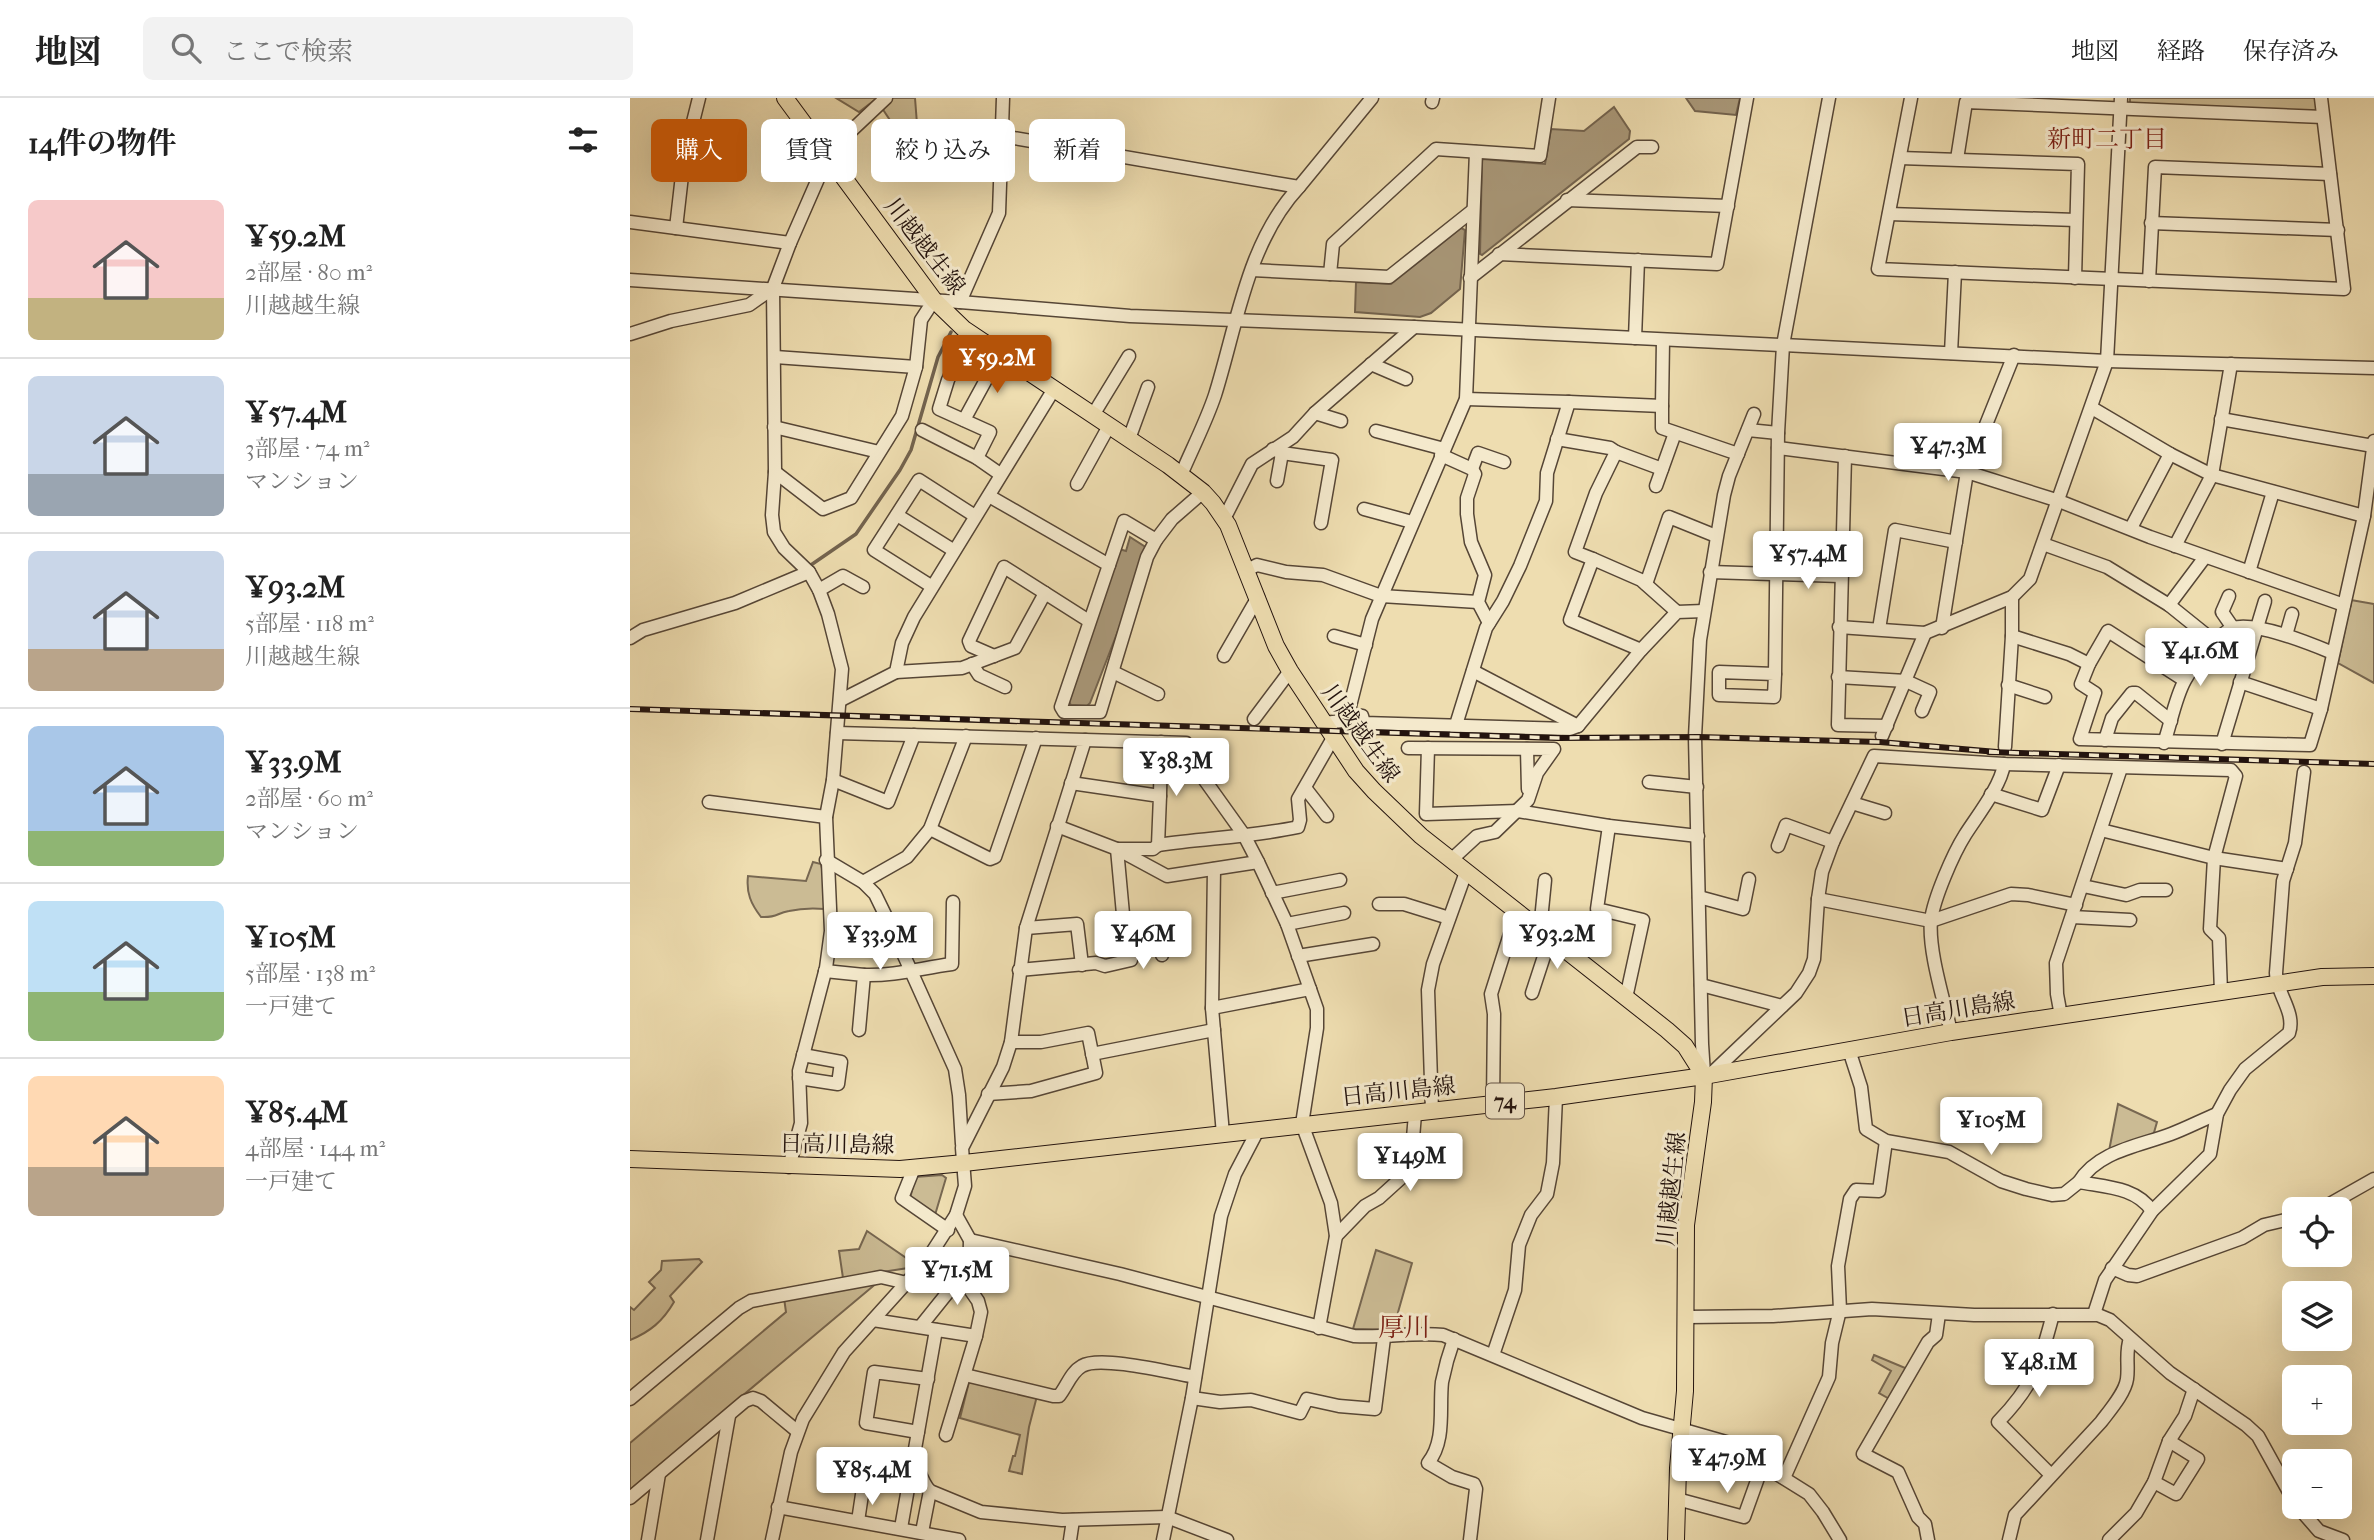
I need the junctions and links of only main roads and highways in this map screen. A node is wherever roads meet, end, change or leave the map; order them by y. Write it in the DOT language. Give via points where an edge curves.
graph roads {
  1 [pos="785,98"];
  2 [pos="2374,976"];
  3 [pos="1709,1074"];
  4 [pos="630,1159"];
  5 [pos="1676,1540"];
  1 -- 3 [label="main road, 川越越生線" via="934,300 970,333 1203,492 1224,519 1276,646 1356,771 1397,814 1685,1046"];
  2 -- 3 [label="main road, 日高川島線 / 74" via="2322,976 1951,1031"];
  3 -- 4 [label="main road, 日高川島線 / 74" via="1415,1114 963,1155 914,1168"];
  3 -- 5 [label="main road, 川越越生線" via="1687,1212 1685,1391"];
}
